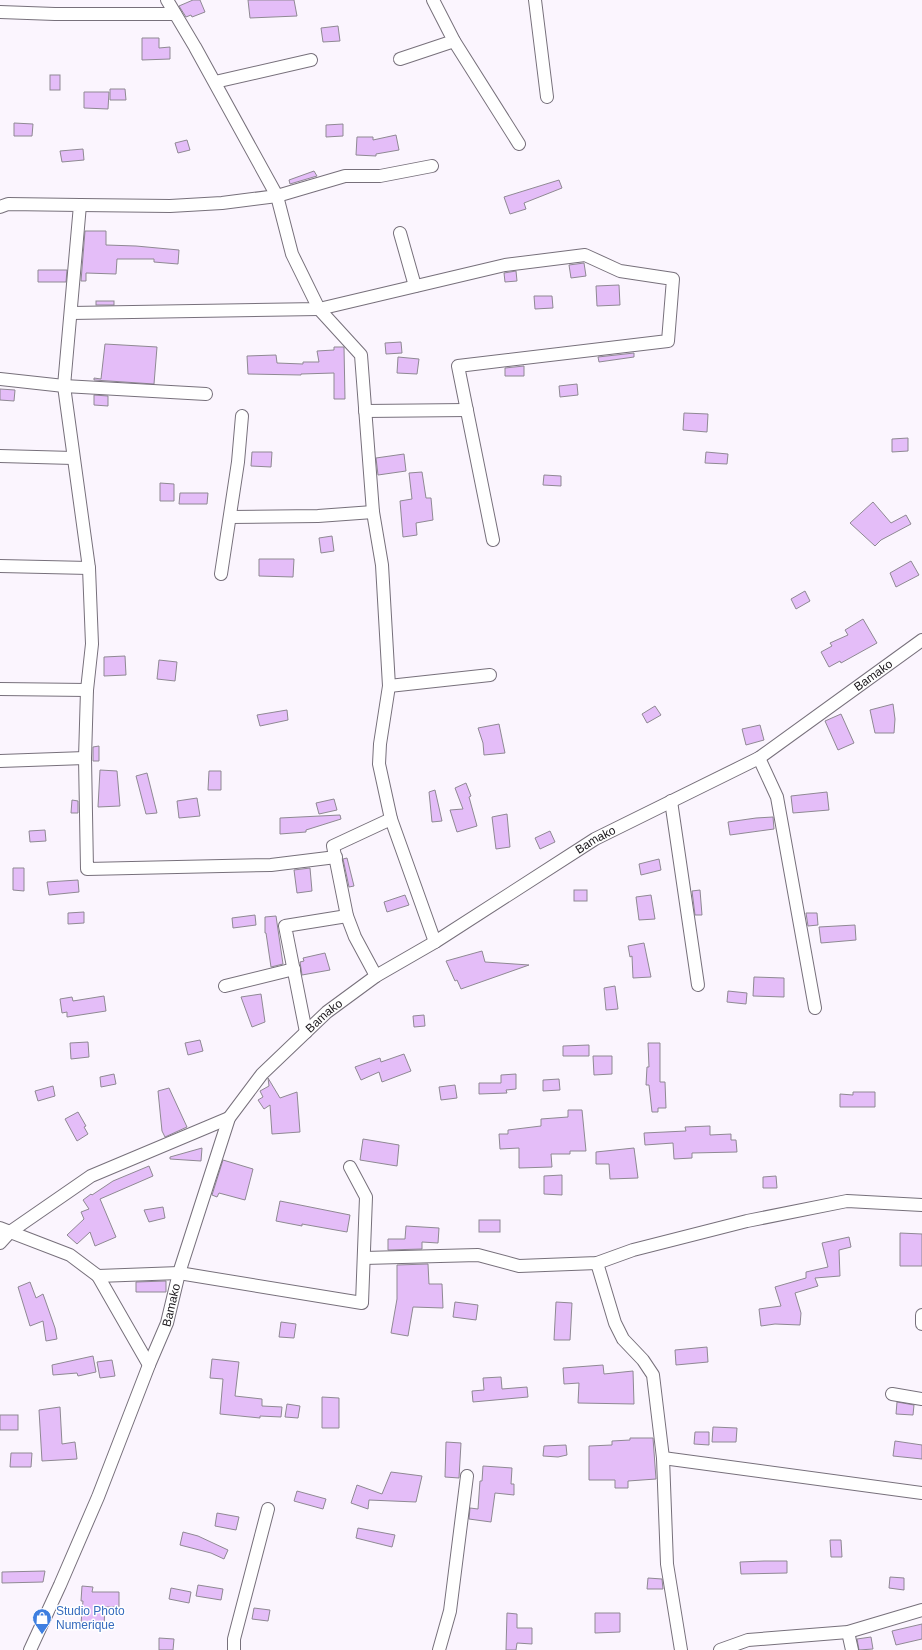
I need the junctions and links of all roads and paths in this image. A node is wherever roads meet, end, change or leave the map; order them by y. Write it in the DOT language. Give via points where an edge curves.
graph roads {
  1 [pos="167,0"];
  2 [pos="433,0"];
  3 [pos="535,0"];
  4 [pos="0,12"];
  5 [pos="175,14"];
  6 [pos="454,41"];
  7 [pos="400,59"];
  8 [pos="310,60"];
  9 [pos="215,82"];
  10 [pos="547,97"];
  11 [pos="520,144"];
  12 [pos="432,166"];
  13 [pos="277,196"];
  14 [pos="80,205"];
  15 [pos="0,206"];
  16 [pos="400,233"];
  17 [pos="415,286"];
  18 [pos="319,309"];
  19 [pos="71,313"];
  20 [pos="0,379"];
  21 [pos="64,386"];
  22 [pos="206,394"];
  23 [pos="365,410"];
  24 [pos="467,410"];
  25 [pos="242,416"];
  26 [pos="0,456"];
  27 [pos="73,458"];
  28 [pos="373,512"];
  29 [pos="230,517"];
  30 [pos="493,540"];
  31 [pos="0,566"];
  32 [pos="89,568"];
  33 [pos="221,574"];
  34 [pos="922,640"];
  35 [pos="490,675"];
  36 [pos="389,686"];
  37 [pos="0,689"];
  38 [pos="87,690"];
  39 [pos="85,758"];
  40 [pos="759,758"];
  41 [pos="0,761"];
  42 [pos="671,801"];
  43 [pos="391,820"];
  44 [pos="336,857"];
  45 [pos="347,916"];
  46 [pos="434,942"];
  47 [pos="294,969"];
  48 [pos="376,976"];
  49 [pos="698,985"];
  50 [pos="225,986"];
  51 [pos="815,1008"];
  52 [pos="306,1032"];
  53 [pos="229,1118"];
  54 [pos="350,1167"];
  55 [pos="922,1205"];
  56 [pos="5,1230"];
  57 [pos="0,1243"];
  58 [pos="364,1258"];
  59 [pos="597,1263"];
  60 [pos="179,1273"];
  61 [pos="98,1276"];
  62 [pos="922,1315"];
  63 [pos="922,1324"];
  64 [pos="149,1366"];
  65 [pos="892,1394"];
  66 [pos="922,1399"];
  67 [pos="663,1458"];
  68 [pos="467,1476"];
  69 [pos="922,1493"];
  70 [pos="268,1509"];
  71 [pos="922,1610"];
  72 [pos="848,1632"];
  73 [pos="30,1650"];
  74 [pos="234,1650"];
  75 [pos="439,1650"];
  76 [pos="681,1650"];
  77 [pos="720,1650"];
  78 [pos="852,1650"];
  1 -- 5 [label="street"];
  2 -- 6 [label="street"];
  3 -- 10 [label="street"];
  4 -- 5 [label="street"];
  5 -- 9 [label="street"];
  6 -- 7 [label="street"];
  6 -- 11 [label="street"];
  8 -- 9 [label="street"];
  9 -- 13 [label="street"];
  12 -- 13 [label="street" via="380,176 345,176"];
  13 -- 14 [label="street" via="170,206"];
  13 -- 18 [label="street" via="292,254"];
  14 -- 15 [label="street"];
  14 -- 19 [label="street"];
  16 -- 17 [label="street"];
  17 -- 18 [label="street"];
  17 -- 24 [label="street" via="505,265 585,255 620,271 673,279 668,341 458,366"];
  18 -- 19 [label="street"];
  18 -- 23 [label="street" via="361,355"];
  19 -- 21 [label="street"];
  20 -- 21 [label="street"];
  21 -- 22 [label="street"];
  21 -- 27 [label="street"];
  23 -- 24 [label="street"];
  23 -- 28 [label="street"];
  24 -- 30 [label="street"];
  25 -- 29 [label="street"];
  26 -- 27 [label="street"];
  27 -- 32 [label="street"];
  28 -- 29 [label="street" via="318,516"];
  28 -- 36 [label="street" via="382,565"];
  29 -- 33 [label="street"];
  31 -- 32 [label="street"];
  32 -- 38 [label="street" via="92,644"];
  34 -- 40 [label="street, Bamako"];
  35 -- 36 [label="street"];
  36 -- 43 [label="street" via="379,764"];
  37 -- 38 [label="street"];
  38 -- 39 [label="street"];
  39 -- 41 [label="street"];
  39 -- 44 [label="street" via="87,869 271,865"];
  40 -- 42 [label="street, Bamako"];
  40 -- 51 [label="street" via="777,796"];
  42 -- 46 [label="street, Bamako" via="594,840"];
  42 -- 49 [label="street"];
  43 -- 44 [label="street" via="333,846"];
  43 -- 46 [label="street"];
  44 -- 45 [label="street"];
  45 -- 47 [label="street" via="285,926"];
  45 -- 48 [label="street"];
  46 -- 48 [label="street, Bamako"];
  47 -- 50 [label="street"];
  47 -- 52 [label="street"];
  48 -- 52 [label="street, Bamako" via="327,1012"];
  52 -- 53 [label="street, Bamako" via="262,1074"];
  53 -- 56 [label="street" via="91,1176"];
  53 -- 60 [label="street, Bamako"];
  54 -- 58 [label="street" via="366,1197"];
  55 -- 59 [label="street" via="847,1201 747,1220 633,1250"];
  56 -- 57 [label="street"];
  56 -- 61 [label="street" via="70,1255"];
  58 -- 59 [label="street" via="478,1255 519,1266"];
  58 -- 60 [label="street" via="362,1302"];
  59 -- 67 [label="street" via="615,1323 623,1340 643,1360 653,1375"];
  60 -- 61 [label="street"];
  60 -- 64 [label="street, Bamako" via="167,1323"];
  61 -- 64 [label="street"];
  62 -- 63 [label="street"];
  64 -- 73 [label="street, Bamako" via="98,1497"];
  65 -- 66 [label="street"];
  67 -- 69 [label="street"];
  67 -- 76 [label="street" via="668,1564"];
  68 -- 75 [label="street" via="450,1611"];
  70 -- 74 [label="street" via="234,1639"];
  71 -- 72 [label="street"];
  72 -- 77 [label="street" via="748,1640"];
  72 -- 78 [label="street"];
}
